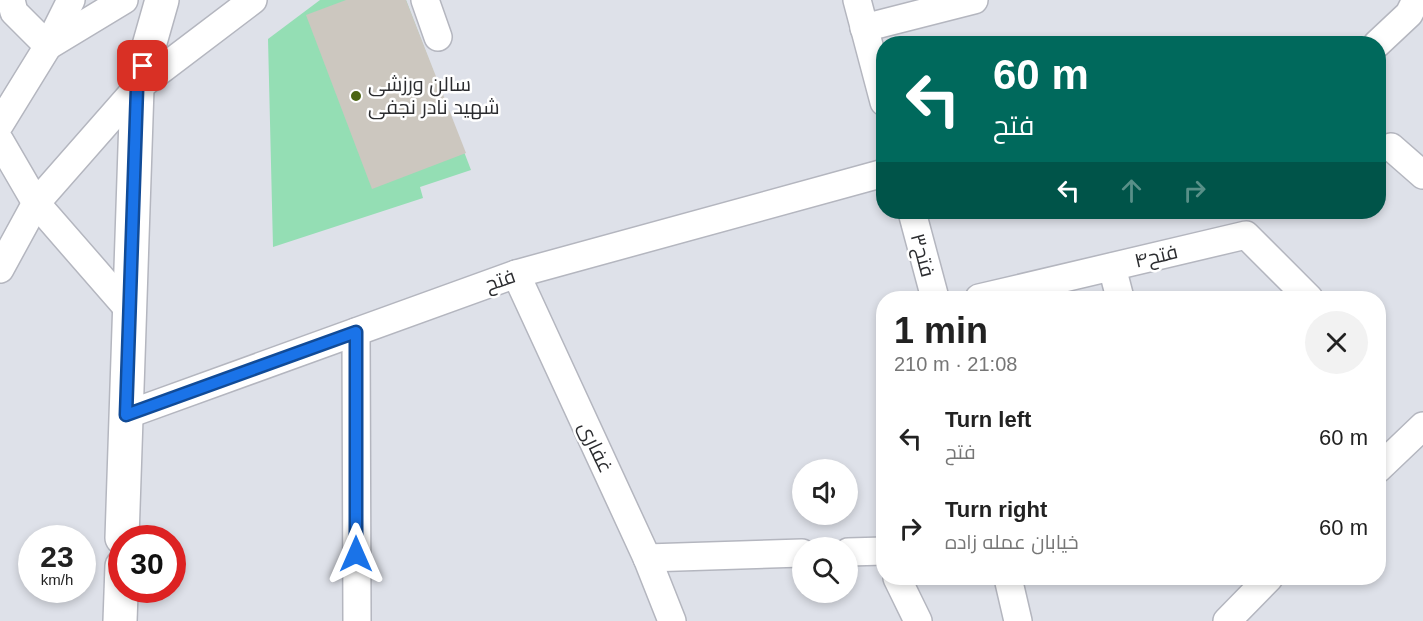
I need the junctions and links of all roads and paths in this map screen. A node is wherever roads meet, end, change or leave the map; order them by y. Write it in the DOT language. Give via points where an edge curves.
graph roads {
  1 [pos="10,0"];
  2 [pos="71,0"];
  3 [pos="124,0"];
  4 [pos="162,0"];
  5 [pos="253,0"];
  6 [pos="425,0"];
  7 [pos="857,0"];
  8 [pos="974,0"];
  9 [pos="1416,0"];
  10 [pos="864,28"];
  11 [pos="1386,36"];
  12 [pos="438,37"];
  13 [pos="48,46"];
  14 [pos="876,72"];
  15 [pos="137,88"];
  16 [pos="0,124"];
  17 [pos="0,141"];
  18 [pos="1391,147"];
  19 [pos="876,175"];
  20 [pos="1423,175"];
  21 [pos="36,203"];
  22 [pos="914,219"];
  23 [pos="1112,267"];
  24 [pos="0,269"];
  25 [pos="516,273"];
  26 [pos="933,291"];
  27 [pos="1009,291"];
  28 [pos="1118,291"];
  29 [pos="1302,291"];
  30 [pos="130,311"];
  31 [pos="356,332"];
  32 [pos="126,415"];
  33 [pos="1423,426"];
  34 [pos="1386,461"];
  35 [pos="122,525"];
  36 [pos="876,551"];
  37 [pos="858,552"];
  38 [pos="792,553"];
  39 [pos="647,558"];
  40 [pos="900,585"];
  41 [pos="1010,585"];
  42 [pos="1262,585"];
  43 [pos="121,603"];
  44 [pos="120,621"];
  45 [pos="357,621"];
  46 [pos="672,621"];
  47 [pos="918,621"];
  48 [pos="1018,621"];
  49 [pos="1227,621"];
  1 -- 13 [label="street" via="14,12"];
  2 -- 13 [label="street"];
  3 -- 13 [label="street"];
  4 -- 15 [label="main road"];
  5 -- 15 [label="street"];
  6 -- 12 [label="street"];
  7 -- 10 [label="street"];
  8 -- 10 [label="street"];
  9 -- 11 [label="street" via="1410,14"];
  10 -- 14 [label="street"];
  13 -- 16 [label="street"];
  15 -- 21 [label="street"];
  15 -- 30 [label="main road"];
  17 -- 21 [label="street"];
  18 -- 20 [label="street"];
  19 -- 25 [label="street, فتح"];
  21 -- 24 [label="street"];
  21 -- 30 [label="street"];
  22 -- 26 [label="street, فتح۳"];
  23 -- 27 [label="street, فتح۴"];
  23 -- 28 [label="street"];
  23 -- 29 [label="street, فتح۴" via="1246,235"];
  25 -- 31 [label="street, فتح"];
  25 -- 39 [label="street, غفاری"];
  30 -- 32 [label="main road"];
  31 -- 32 [label="street, فتح"];
  31 -- 45 [label="street"];
  32 -- 35 [label="main road"];
  33 -- 34 [label="street"];
  36 -- 37 [label="street"];
  38 -- 39 [label="street"];
  39 -- 46 [label="street, غفاری"];
  40 -- 47 [label="street"];
  41 -- 48 [label="street"];
  42 -- 49 [label="street"];
  43 -- 44 [label="main road"];
}
